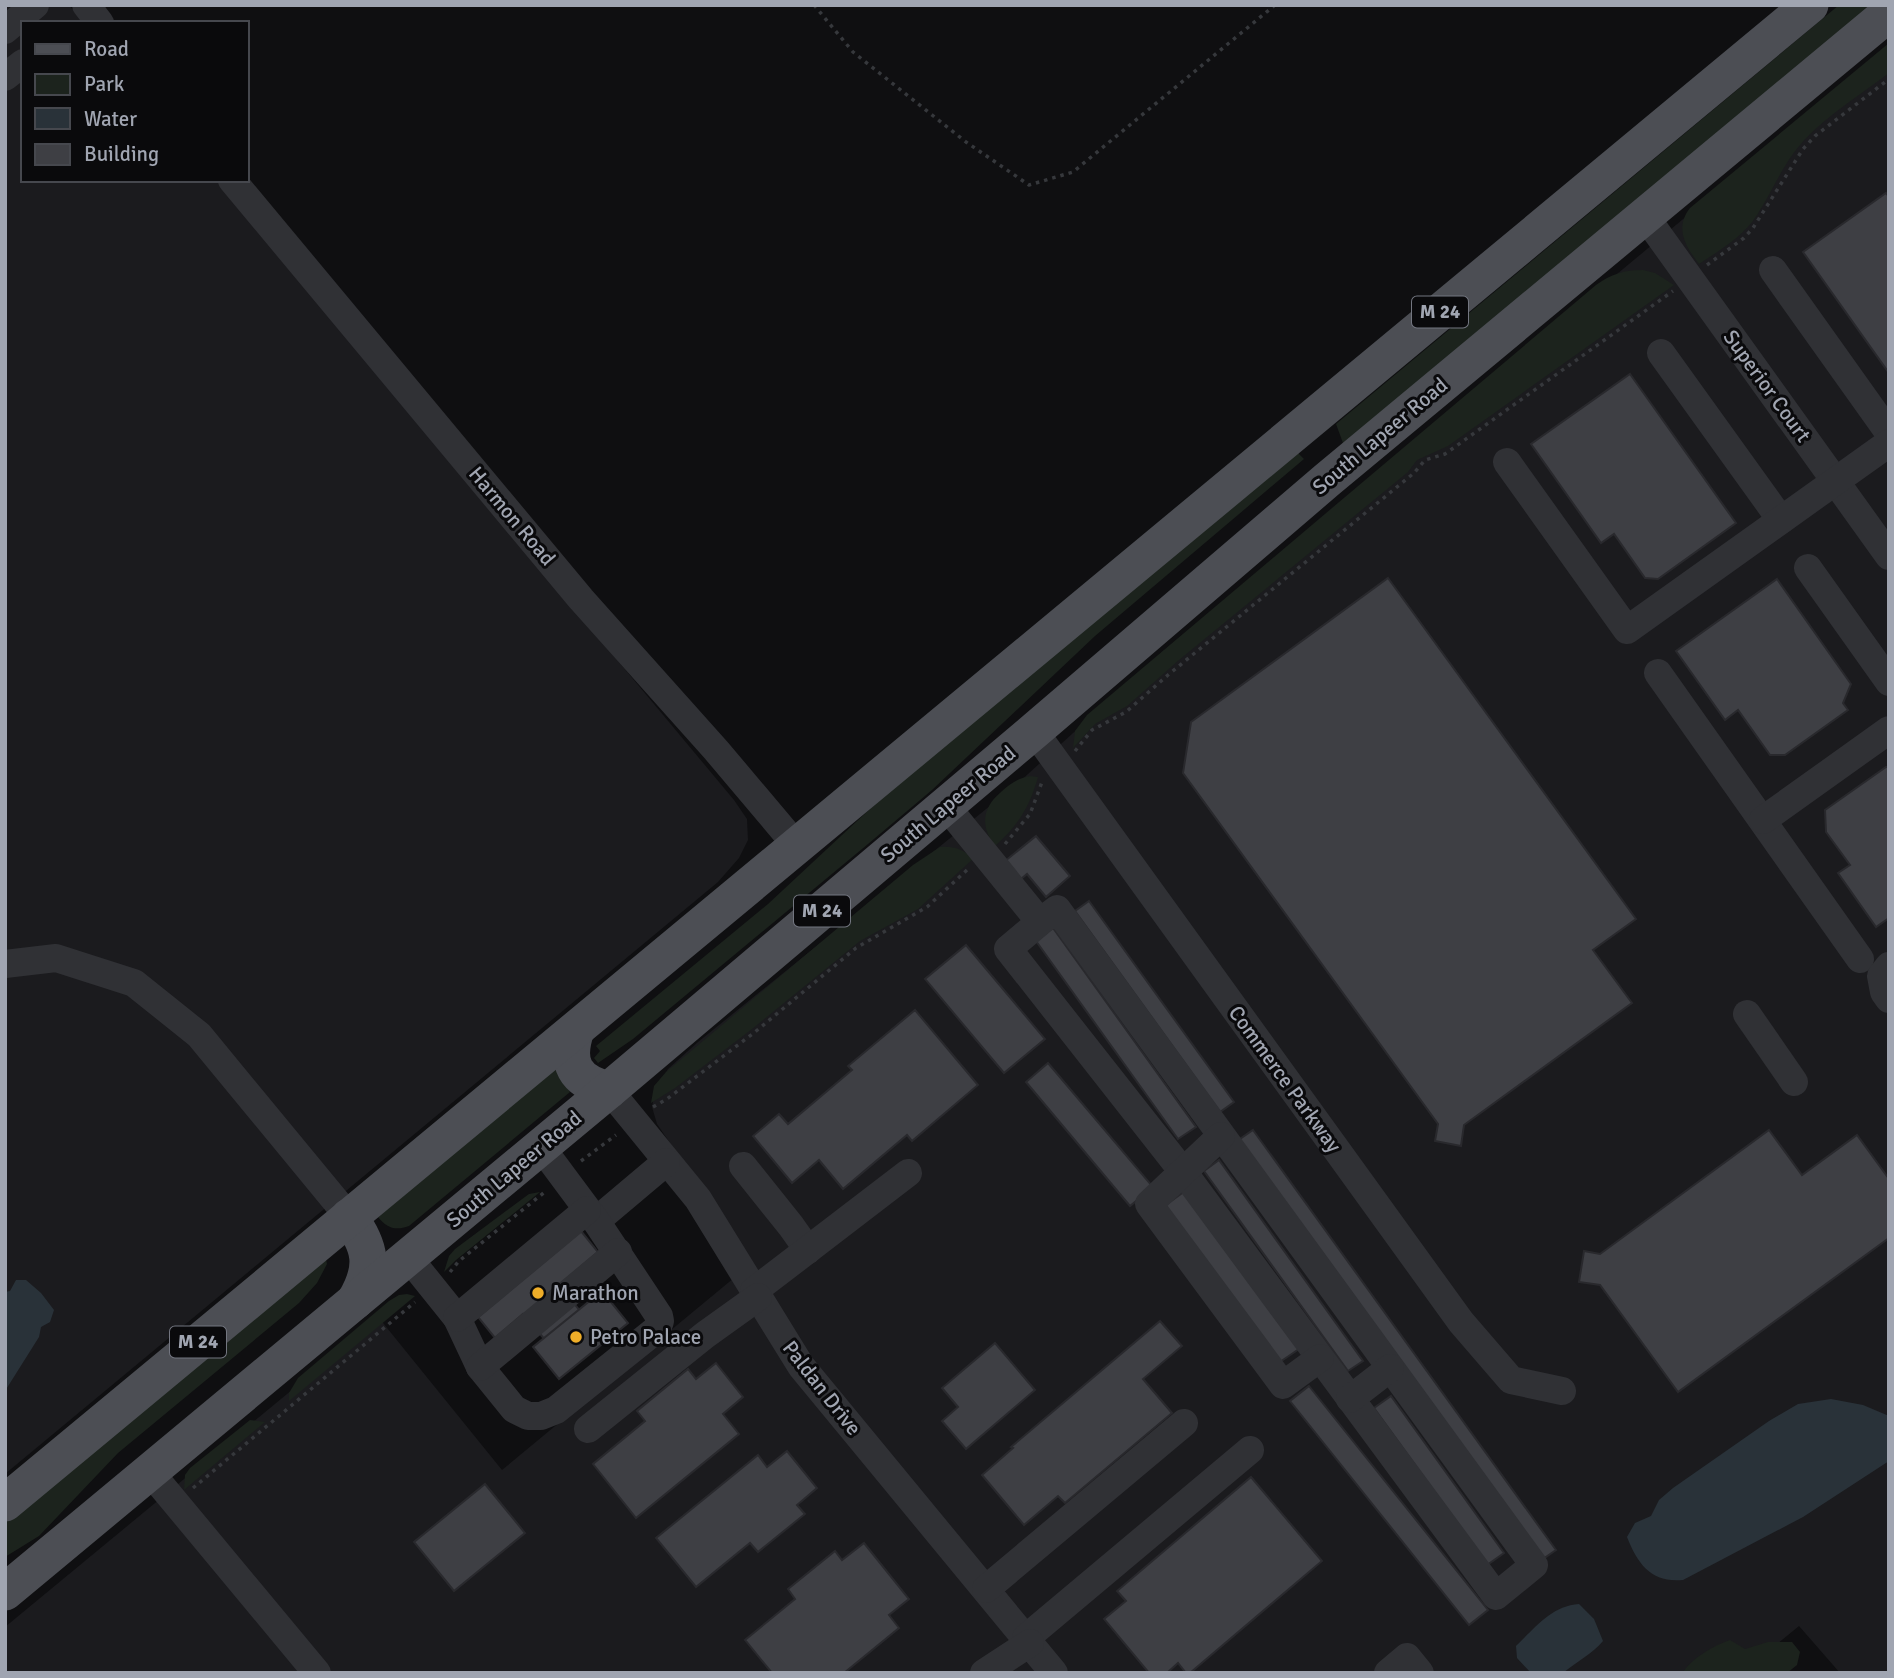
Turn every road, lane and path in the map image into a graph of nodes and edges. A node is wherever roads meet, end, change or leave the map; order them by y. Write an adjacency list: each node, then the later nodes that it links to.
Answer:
1 (35, 5): 6 (street)
2 (814, 5): 3 (path)
3 (1275, 5)
4 (1810, 5): 16 (main road, M 24)
5 (1889, 13): 11 (main road, South Lapeer Road / M 24)
6 (5, 30)
7 (21, 64): 8 (street)
8 (5, 76)
9 (1889, 79): 12 (path)
10 (234, 182): 33 (street, Harmon Road)
11 (1645, 216): 20 (main road, South Lapeer Road / M 24); 21 (street, Superior Court)
12 (1702, 269)
13 (1773, 270): 17 (street)
14 (1677, 289): 29 (path)
15 (1661, 353): 22 (street)
16 (1305, 424): 20 (main road); 33 (main road, M 24)
17 (1889, 433)
18 (1889, 443): 21 (street)
19 (1507, 462): 22 (street)
20 (1327, 480): 28 (main road, South Lapeer Road / M 24)
21 (1835, 481): 22 (street); 23 (street, Superior Court)
22 (1781, 520)
23 (1889, 556)
24 (1808, 568): 26 (street)
25 (1658, 673): 32 (street)
26 (1889, 682)
27 (1889, 730): 32 (street)
28 (1034, 731): 31 (main road, South Lapeer Road / M 24); 68 (street, Commerce Parkway)
29 (1074, 752)
30 (1043, 779): 34 (path)
31 (946, 806): 36 (street); 44 (main road, South Lapeer Road / M 24)
32 (1763, 820): 37 (street)
33 (797, 846): 42 (main road, M 24)
34 (1002, 846)
35 (970, 868): 45 (path)
36 (1040, 922): 47 (street); 53 (street)
37 (1860, 959)
38 (5, 964): 56 (street)
39 (1889, 966): 40 (street)
40 (1889, 999)
41 (1746, 1014): 43 (street)
42 (576, 1030): 44 (main road); 56 (main road, M 24)
43 (1794, 1082)
44 (609, 1090): 48 (main road, South Lapeer Road / M 24); 50 (street, Paldan Drive)
45 (651, 1108)
46 (615, 1136): 49 (path)
47 (1221, 1136): 53 (street); 67 (street)
48 (541, 1147): 55 (street); 59 (main road, South Lapeer Road / M 24)
49 (581, 1161)
50 (666, 1161): 55 (street); 61 (street, Paldan Drive)
51 (743, 1166): 57 (street)
52 (908, 1173): 57 (street)
53 (1184, 1173): 65 (street); 65 (street)
54 (546, 1191): 60 (path)
55 (592, 1215): 58 (street); 64 (street)
56 (349, 1217): 63 (main road); 75 (main road, M 24)
57 (807, 1250): 61 (street)
58 (618, 1252): 66 (street); 66 (street)
59 (408, 1257): 63 (main road, South Lapeer Road / M 24); 64 (street)
60 (445, 1276)
61 (756, 1294): 71 (street); 76 (street, Paldan Drive)
62 (419, 1297): 74 (path)
63 (355, 1301): 73 (main road, South Lapeer Road / M 24)
64 (457, 1318): 66 (street)
65 (1320, 1357): 69 (street)
66 (480, 1367)
67 (1390, 1368): 69 (street); 69 (street)
68 (1562, 1391)
69 (1350, 1399)
70 (1184, 1423): 76 (street)
71 (588, 1429)
72 (1250, 1450): 78 (street)
73 (150, 1472): 77 (main road, South Lapeer Road / M 24); 80 (street)
74 (186, 1493)
75 (5, 1503)
76 (986, 1589): 78 (street, Paldan Drive)
77 (5, 1592)
78 (1028, 1640): 79 (street); 81 (street, Paldan Drive)
79 (989, 1671)
80 (317, 1673)
81 (1054, 1673)
82 (1388, 1673): 83 (street)
83 (1420, 1673)

